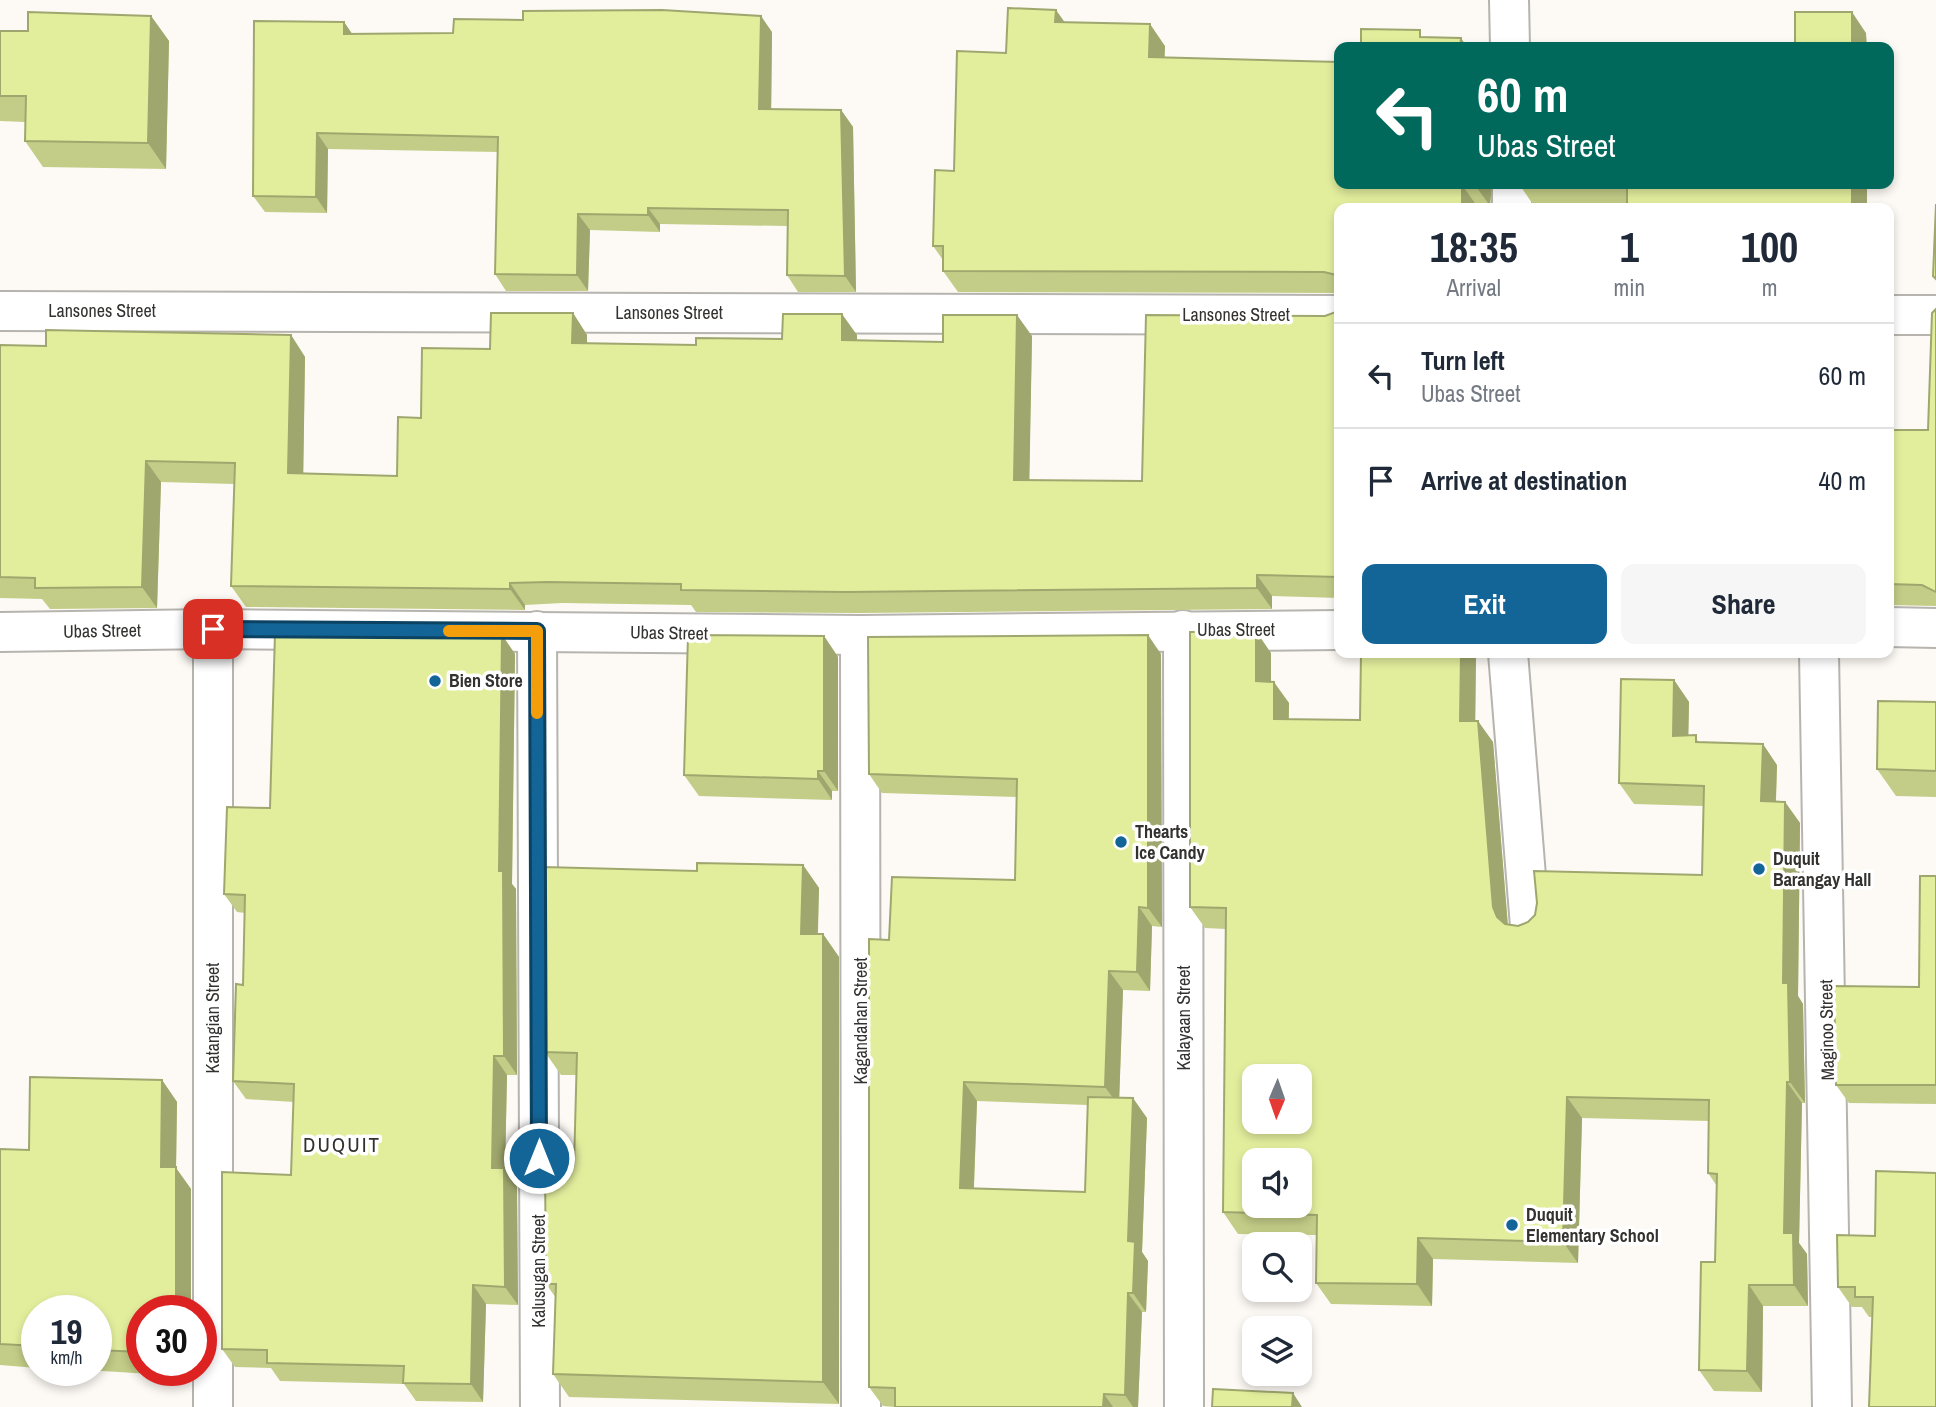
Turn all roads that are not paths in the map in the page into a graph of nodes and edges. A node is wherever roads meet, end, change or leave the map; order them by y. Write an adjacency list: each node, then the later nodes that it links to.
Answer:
1 (1509, 0): 2 (street)
2 (1510, 42)
3 (0, 311): 4 (street, Lansones Street)
4 (1334, 315)
5 (1894, 315): 6 (street)
6 (1936, 315)
7 (1894, 627): 8 (street)
8 (1936, 628)
9 (213, 629): 12 (street, Ubas Street); 13 (street, Ubas Street); 18 (street, Katangian Street)
10 (1183, 630): 11 (street, Ubas Street); 14 (street, Ubas Street); 21 (street, Kalayaan Street)
11 (1334, 630)
12 (537, 631): 14 (street, Ubas Street); 19 (street, Kalusugan Street)
13 (0, 632)
14 (860, 635): 20 (street, Kagandahan Street)
15 (1508, 658): 17 (street)
16 (1819, 658): 22 (street, Maginoo Street)
17 (1530, 926)
18 (213, 1407)
19 (540, 1407)
20 (861, 1407)
21 (1184, 1407)
22 (1832, 1407)

